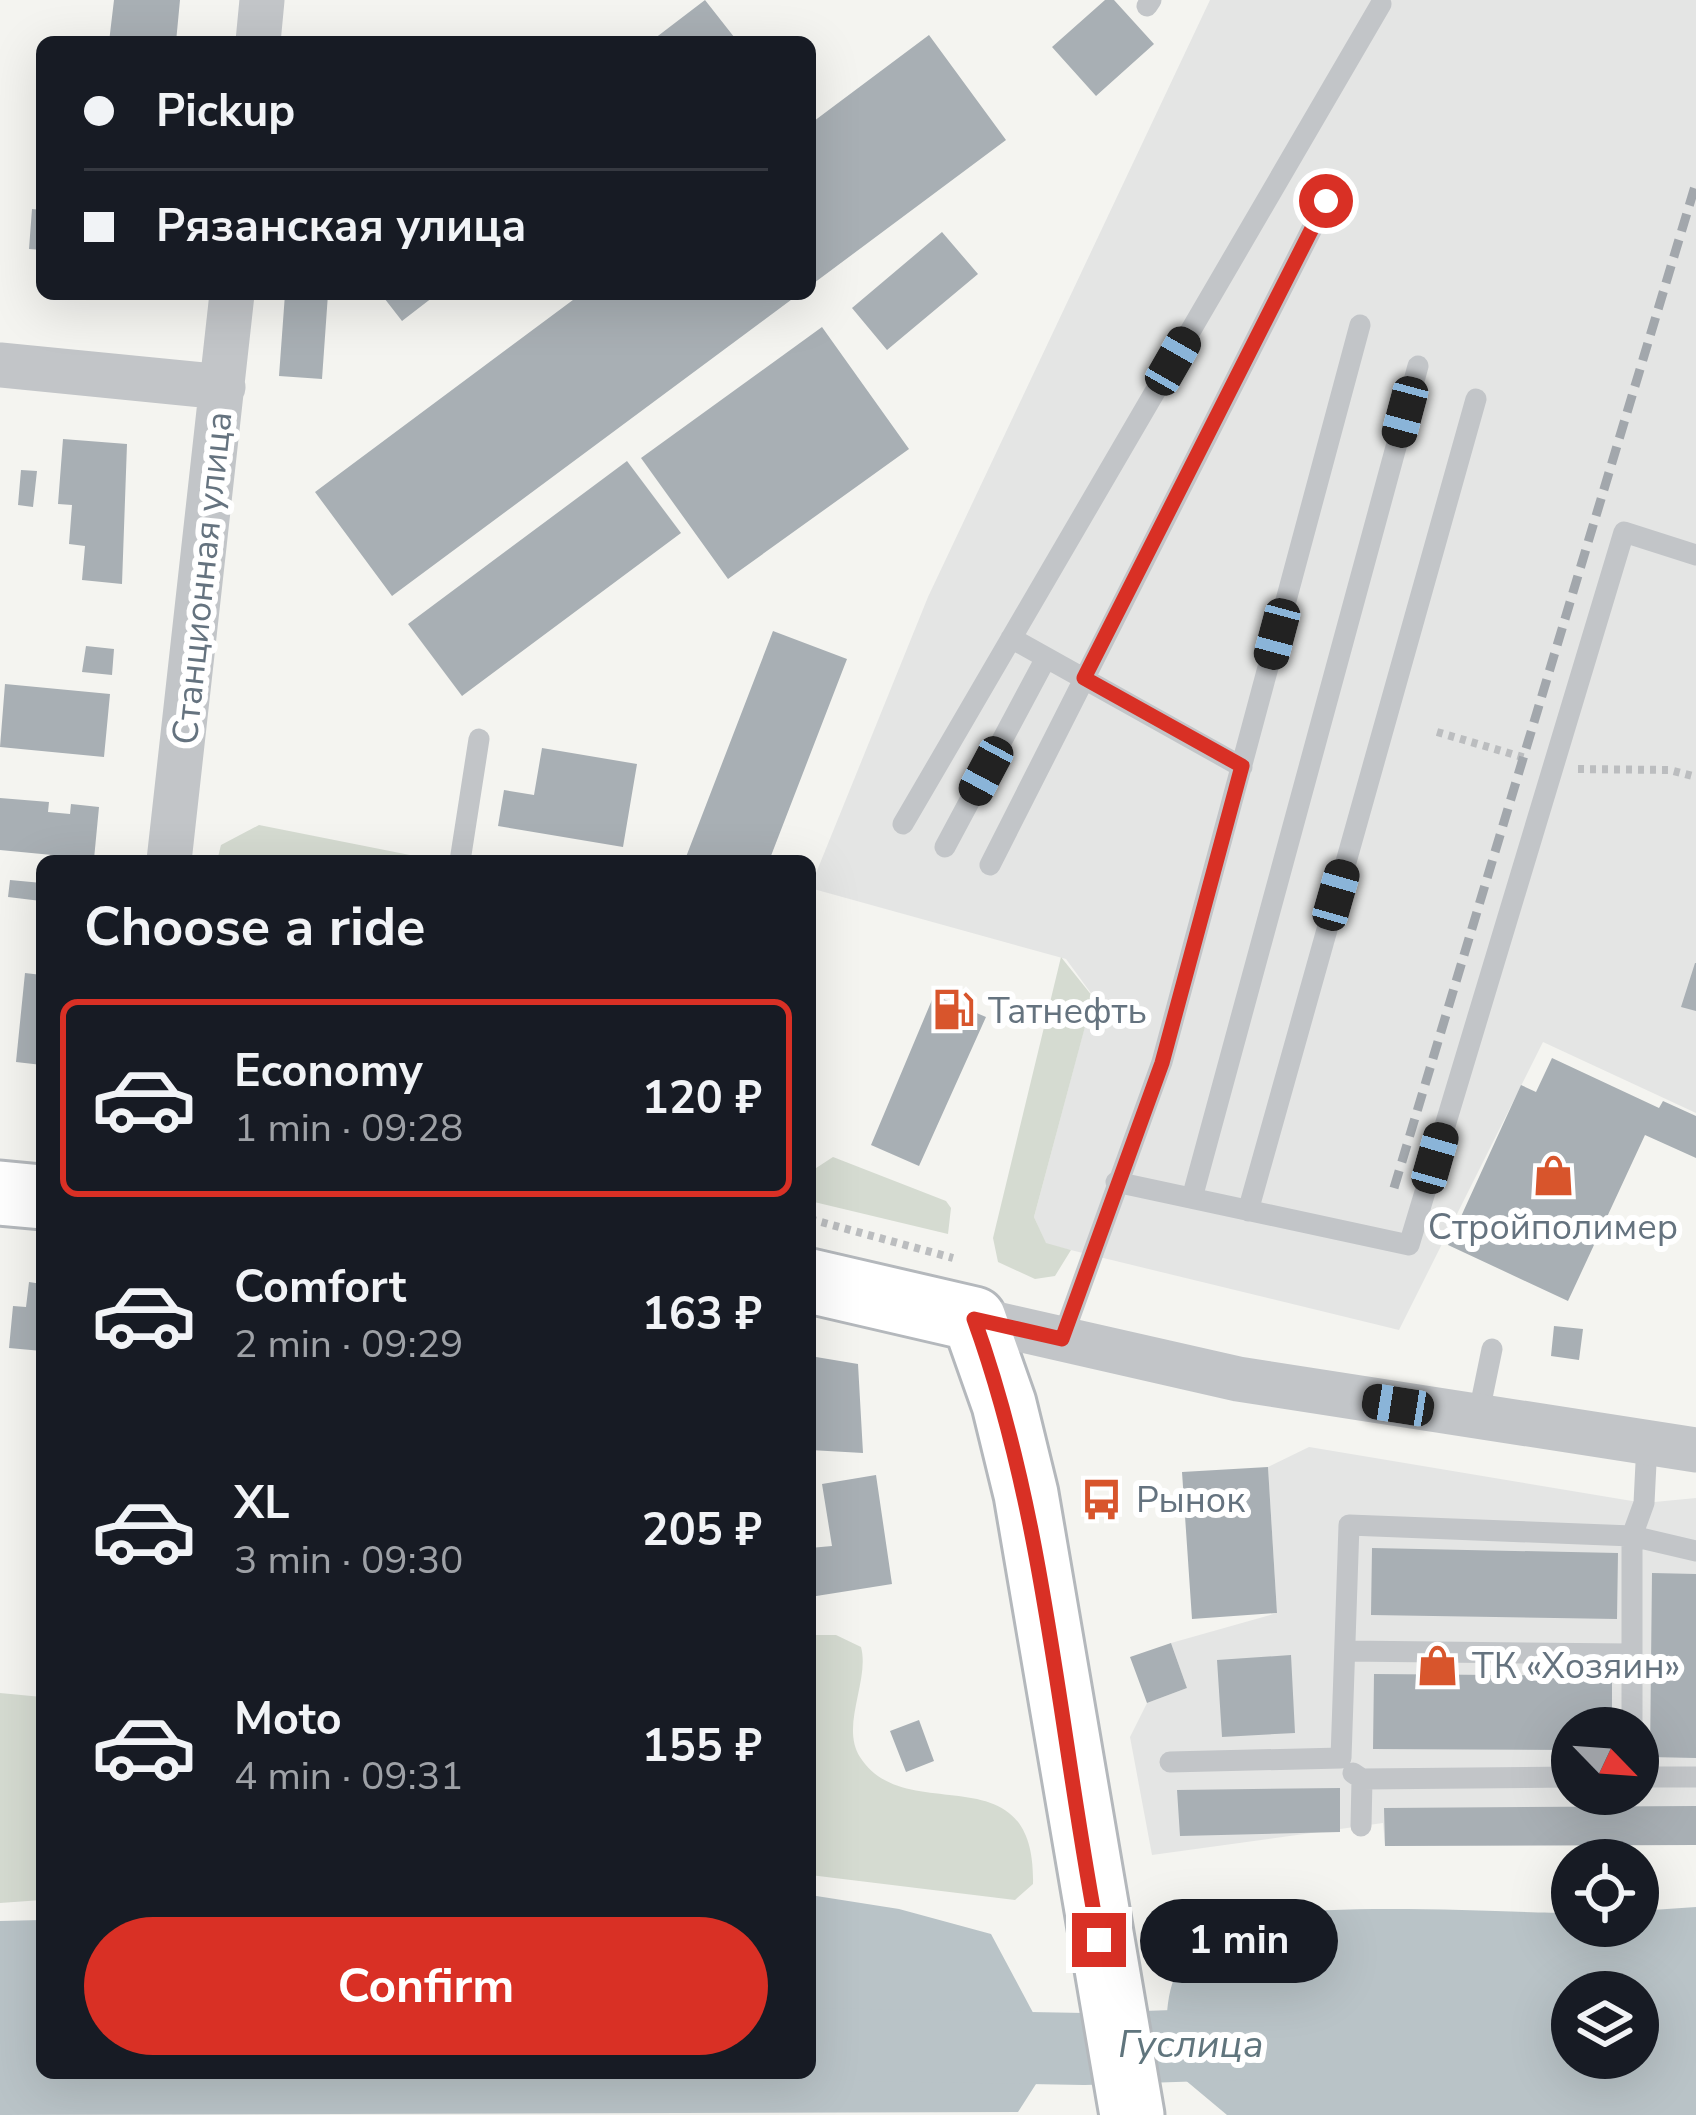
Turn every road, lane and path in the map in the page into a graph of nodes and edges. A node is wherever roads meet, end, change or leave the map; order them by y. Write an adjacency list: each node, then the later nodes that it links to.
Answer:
1 (262, 0): 3 (street)
2 (1381, 4): 12 (lane)
3 (259, 36)
4 (1326, 201): 14 (lane)
5 (231, 300): 9 (street, Станционная улица)
6 (1360, 325): 16 (lane)
7 (0, 365): 9 (street)
8 (1418, 366): 25 (lane)
9 (223, 387): 19 (street, Станционная улица)
10 (1476, 399): 26 (lane)
11 (1696, 555): 26 (lane)
12 (1010, 638): 13 (lane); 17 (lane)
13 (1046, 658): 14 (lane); 18 (lane)
14 (1084, 678): 16 (lane); 21 (lane)
15 (479, 739): 20 (lane)
16 (1242, 766): 22 (lane)
17 (903, 824)
18 (945, 847)
19 (170, 855)
20 (461, 855)
21 (990, 865)
22 (1116, 1181): 25 (lane); 30 (lane)
23 (0, 1193): 24 (main road)
24 (36, 1196)
25 (1192, 1198): 26 (lane)
26 (1248, 1211)
27 (816, 1222): 29 (path)
28 (816, 1281): 29 (main road)
29 (972, 1291): 30 (street); 47 (main road)
30 (1062, 1339): 32 (street)
31 (1492, 1348): 32 (lane)
32 (1478, 1418): 33 (street)
33 (1647, 1443): 34 (street); 35 (lane)
34 (1696, 1450)
35 (1632, 1536): 36 (lane); 37 (lane); 38 (lane)
36 (1696, 1551)
37 (1347, 1652): 38 (lane); 40 (lane)
38 (1630, 1654): 39 (lane)
39 (1631, 1707)
40 (1341, 1758): 41 (lane); 45 (lane)
41 (1170, 1762)
42 (1551, 1777): 45 (lane)
43 (1659, 1777): 44 (lane)
44 (1696, 1777)
45 (1362, 1779): 46 (lane)
46 (1361, 1826)
47 (1132, 2115)

